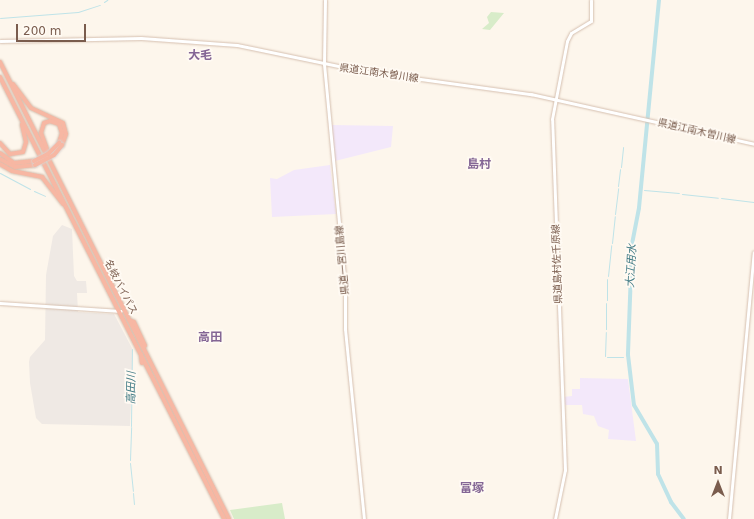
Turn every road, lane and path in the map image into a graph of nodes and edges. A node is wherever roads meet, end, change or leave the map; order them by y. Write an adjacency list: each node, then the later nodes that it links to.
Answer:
1 (325, 0): 5 (main road, 県道一宮川島線)
2 (591, 0): 8 (main road, 県道島村佐千原線)
3 (0, 42): 5 (main road, 県道江南木曽川線)
4 (0, 63): 10 (highway); 16 (highway)
5 (324, 64): 8 (main road, 県道江南木曽川線); 27 (main road, 県道一宮川島線)
6 (0, 77): 7 (highway)
7 (3, 83): 9 (highway); 16 (highway)
8 (555, 99): 11 (main road, 県道江南木曽川線); 28 (main road, 県道島村佐千原線)
9 (0, 143)
10 (61, 144): 14 (highway, bridge); 16 (highway)
11 (754, 144)
12 (0, 153): 14 (highway)
13 (0, 159): 14 (highway)
14 (35, 163)
15 (0, 164): 17 (highway)
16 (55, 175): 17 (highway); 17 (highway)
17 (58, 187): 20 (highway, 名岐バイパス); 21 (highway, 名岐バイパス)
18 (754, 252): 29 (main road)
19 (0, 303): 20 (main road)
20 (120, 311): 23 (highway, 名岐バイパス)
21 (129, 320): 22 (highway); 26 (highway, 名岐バイパス)
22 (146, 348)
23 (141, 354): 24 (highway); 25 (highway, 名岐バイパス)
24 (142, 363)
25 (224, 519)
26 (229, 519)
27 (364, 519)
28 (555, 519)
29 (729, 519)

